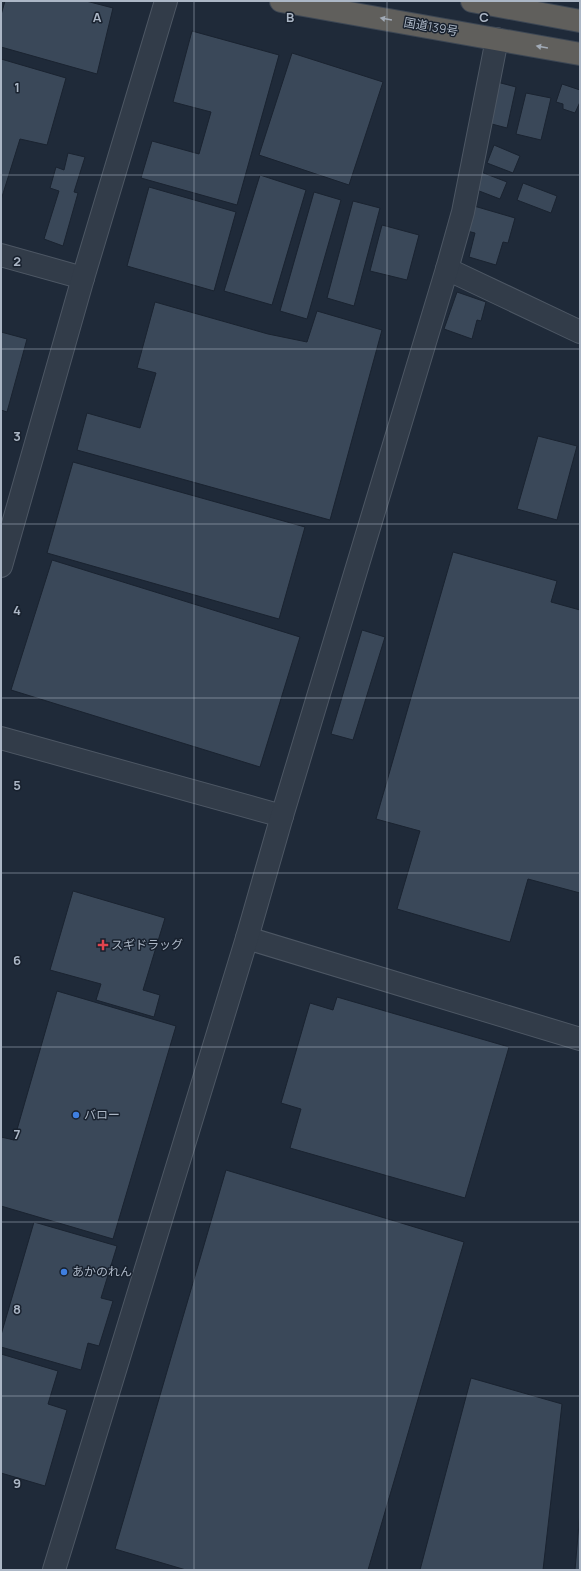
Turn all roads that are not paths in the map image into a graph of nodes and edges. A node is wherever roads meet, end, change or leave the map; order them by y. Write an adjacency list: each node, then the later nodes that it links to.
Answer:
1 (166, 1): 9 (street)
2 (281, 1): 5 (highway, 国道139号, one-way to 2)
3 (472, 1): 4 (highway)
4 (580, 21)
5 (497, 39): 6 (highway, 国道139号, one-way to 5); 8 (street)
6 (580, 54)
7 (1, 255): 9 (street)
8 (447, 269): 10 (street); 13 (street)
9 (83, 278): 11 (street)
10 (580, 332)
11 (1, 566)
12 (1, 738): 13 (street)
13 (282, 816): 14 (street)
14 (247, 938): 15 (street); 16 (street)
15 (580, 1039)
16 (54, 1570)

